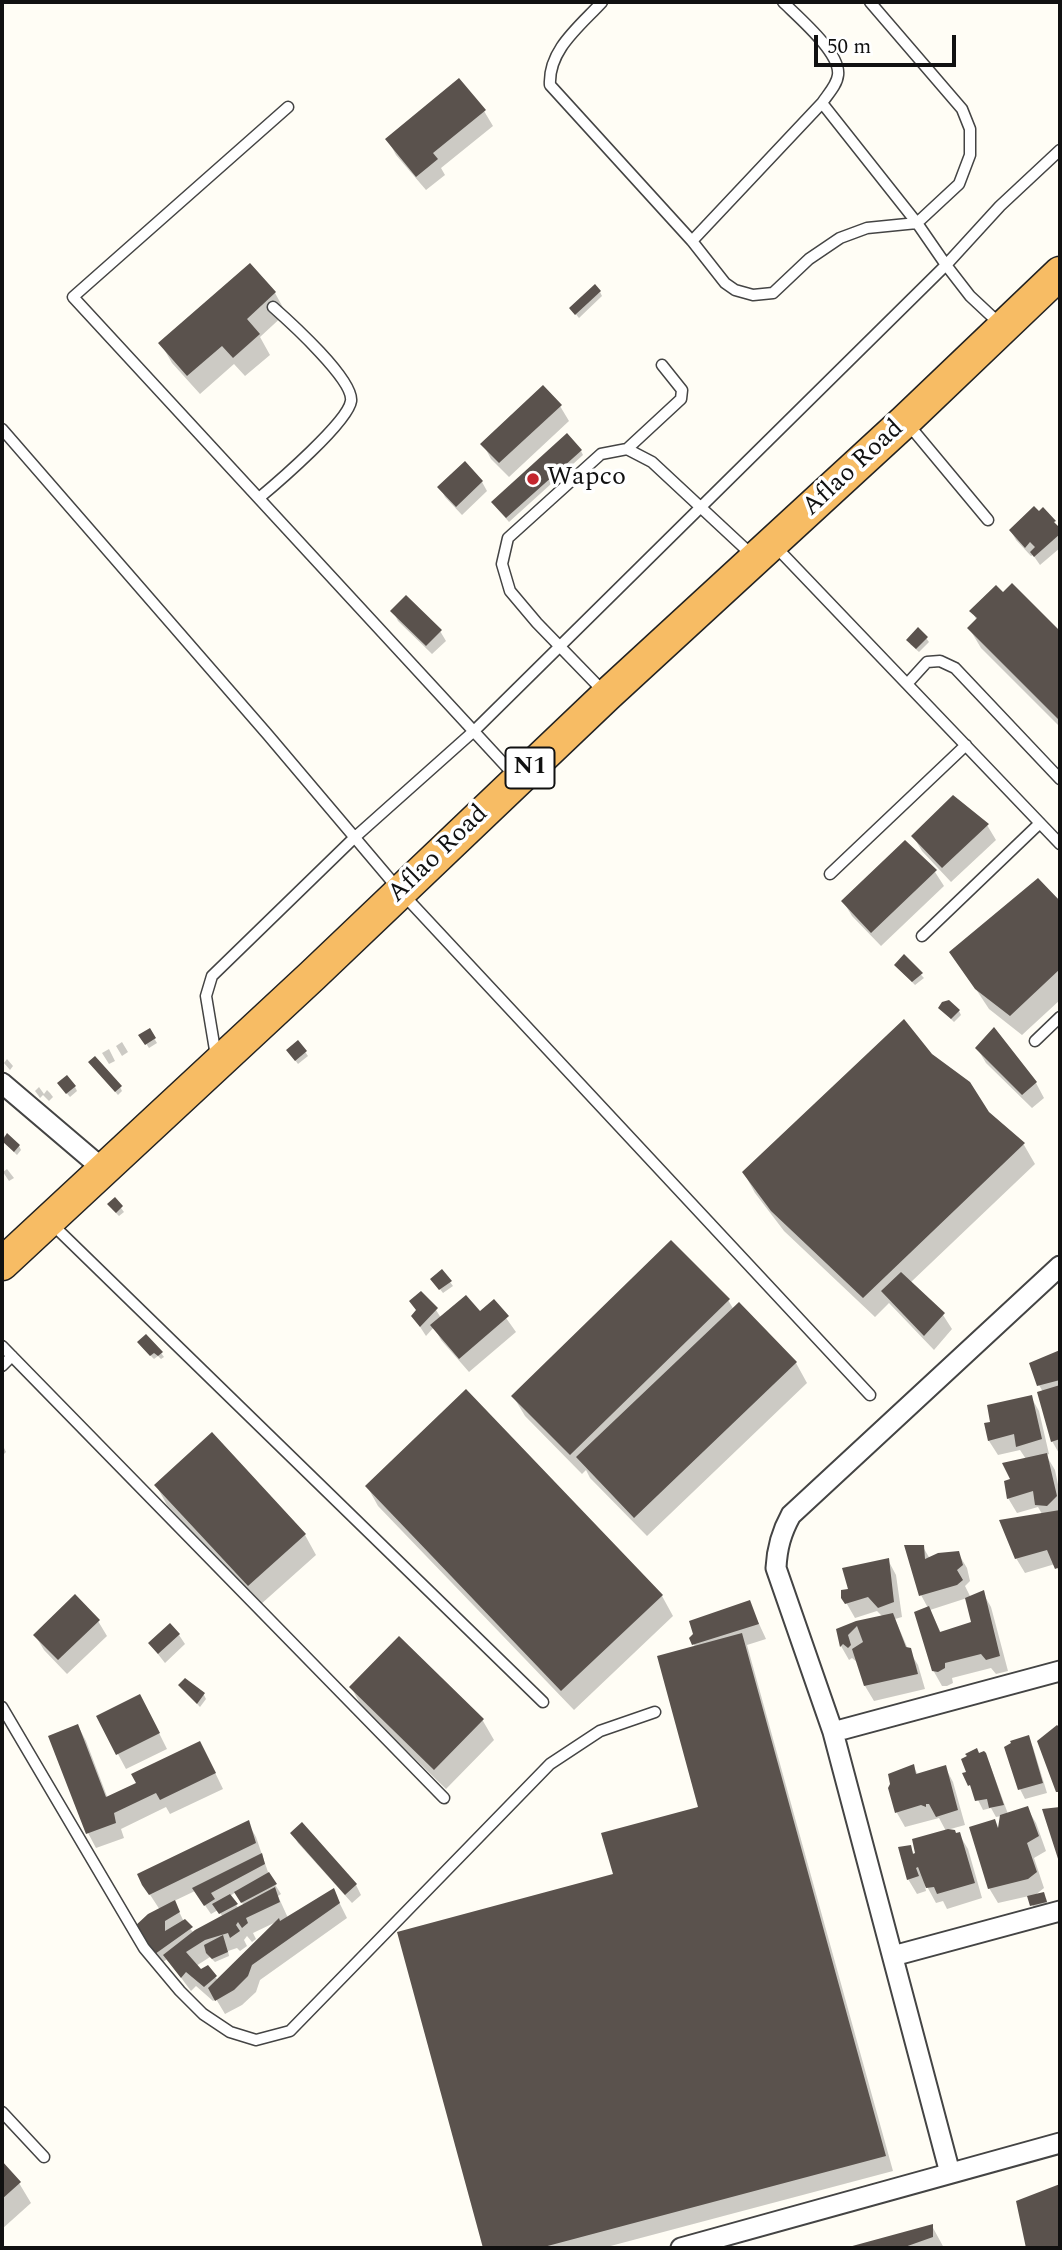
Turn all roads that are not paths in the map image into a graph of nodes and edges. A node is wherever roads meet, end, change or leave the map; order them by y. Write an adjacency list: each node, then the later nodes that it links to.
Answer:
1 (601, 2): 8 (lane)
2 (783, 2): 4 (lane)
3 (870, 2): 7 (lane)
4 (822, 103): 7 (lane); 8 (lane)
5 (288, 107): 17 (lane)
6 (1060, 150): 9 (lane)
7 (917, 223): 8 (lane); 9 (lane)
8 (692, 241)
9 (946, 265): 12 (lane); 18 (lane)
10 (1060, 273): 12 (highway, Aflao Road / N1)
11 (273, 307): 17 (lane)
12 (1003, 327): 14 (highway, Aflao Road / N1)
13 (662, 365): 16 (lane)
14 (905, 421): 19 (lane); 20 (highway, Aflao Road / N1)
15 (2, 429): 29 (lane)
16 (627, 449): 18 (lane); 21 (lane)
17 (258, 498): 24 (lane)
18 (701, 507): 20 (lane); 21 (lane)
19 (988, 520)
20 (764, 551): 22 (lane); 23 (highway, Aflao Road / N1)
21 (560, 645): 23 (lane); 24 (lane)
22 (907, 684): 25 (lane); 27 (lane)
23 (607, 695): 26 (highway, Aflao Road / N1)
24 (474, 731): 26 (lane); 29 (lane)
25 (966, 745): 28 (lane); 31 (lane)
26 (518, 779): 32 (highway, Aflao Road / N1)
27 (1060, 779)
28 (1040, 823): 30 (lane); 33 (lane)
29 (354, 838): 32 (lane); 36 (lane)
30 (1060, 844)
31 (830, 874)
32 (400, 891): 36 (highway, Aflao Road / N1); 45 (lane)
33 (922, 936)
34 (1060, 1017): 35 (lane)
35 (1035, 1041)
36 (218, 1063): 38 (highway, Aflao Road / N1)
37 (2, 1083): 38 (street)
38 (103, 1169): 39 (highway, Aflao Road / N1)
39 (48, 1220): 40 (highway, Aflao Road / N1); 47 (lane)
40 (2, 1264)
41 (1060, 1266): 50 (street)
42 (2, 1346): 43 (lane)
43 (12, 1356): 44 (lane); 51 (lane)
44 (2, 1366)
45 (870, 1395)
46 (1060, 1671): 50 (street)
47 (543, 1702)
48 (2, 1707): 49 (lane)
49 (655, 1712)
50 (833, 1732): 53 (street)
51 (444, 1798)
52 (1060, 1912): 53 (street)
53 (892, 1956): 57 (street)
54 (2, 2112): 56 (lane)
55 (1060, 2143): 57 (street)
56 (44, 2157)
57 (950, 2173): 58 (street)
58 (681, 2248)

